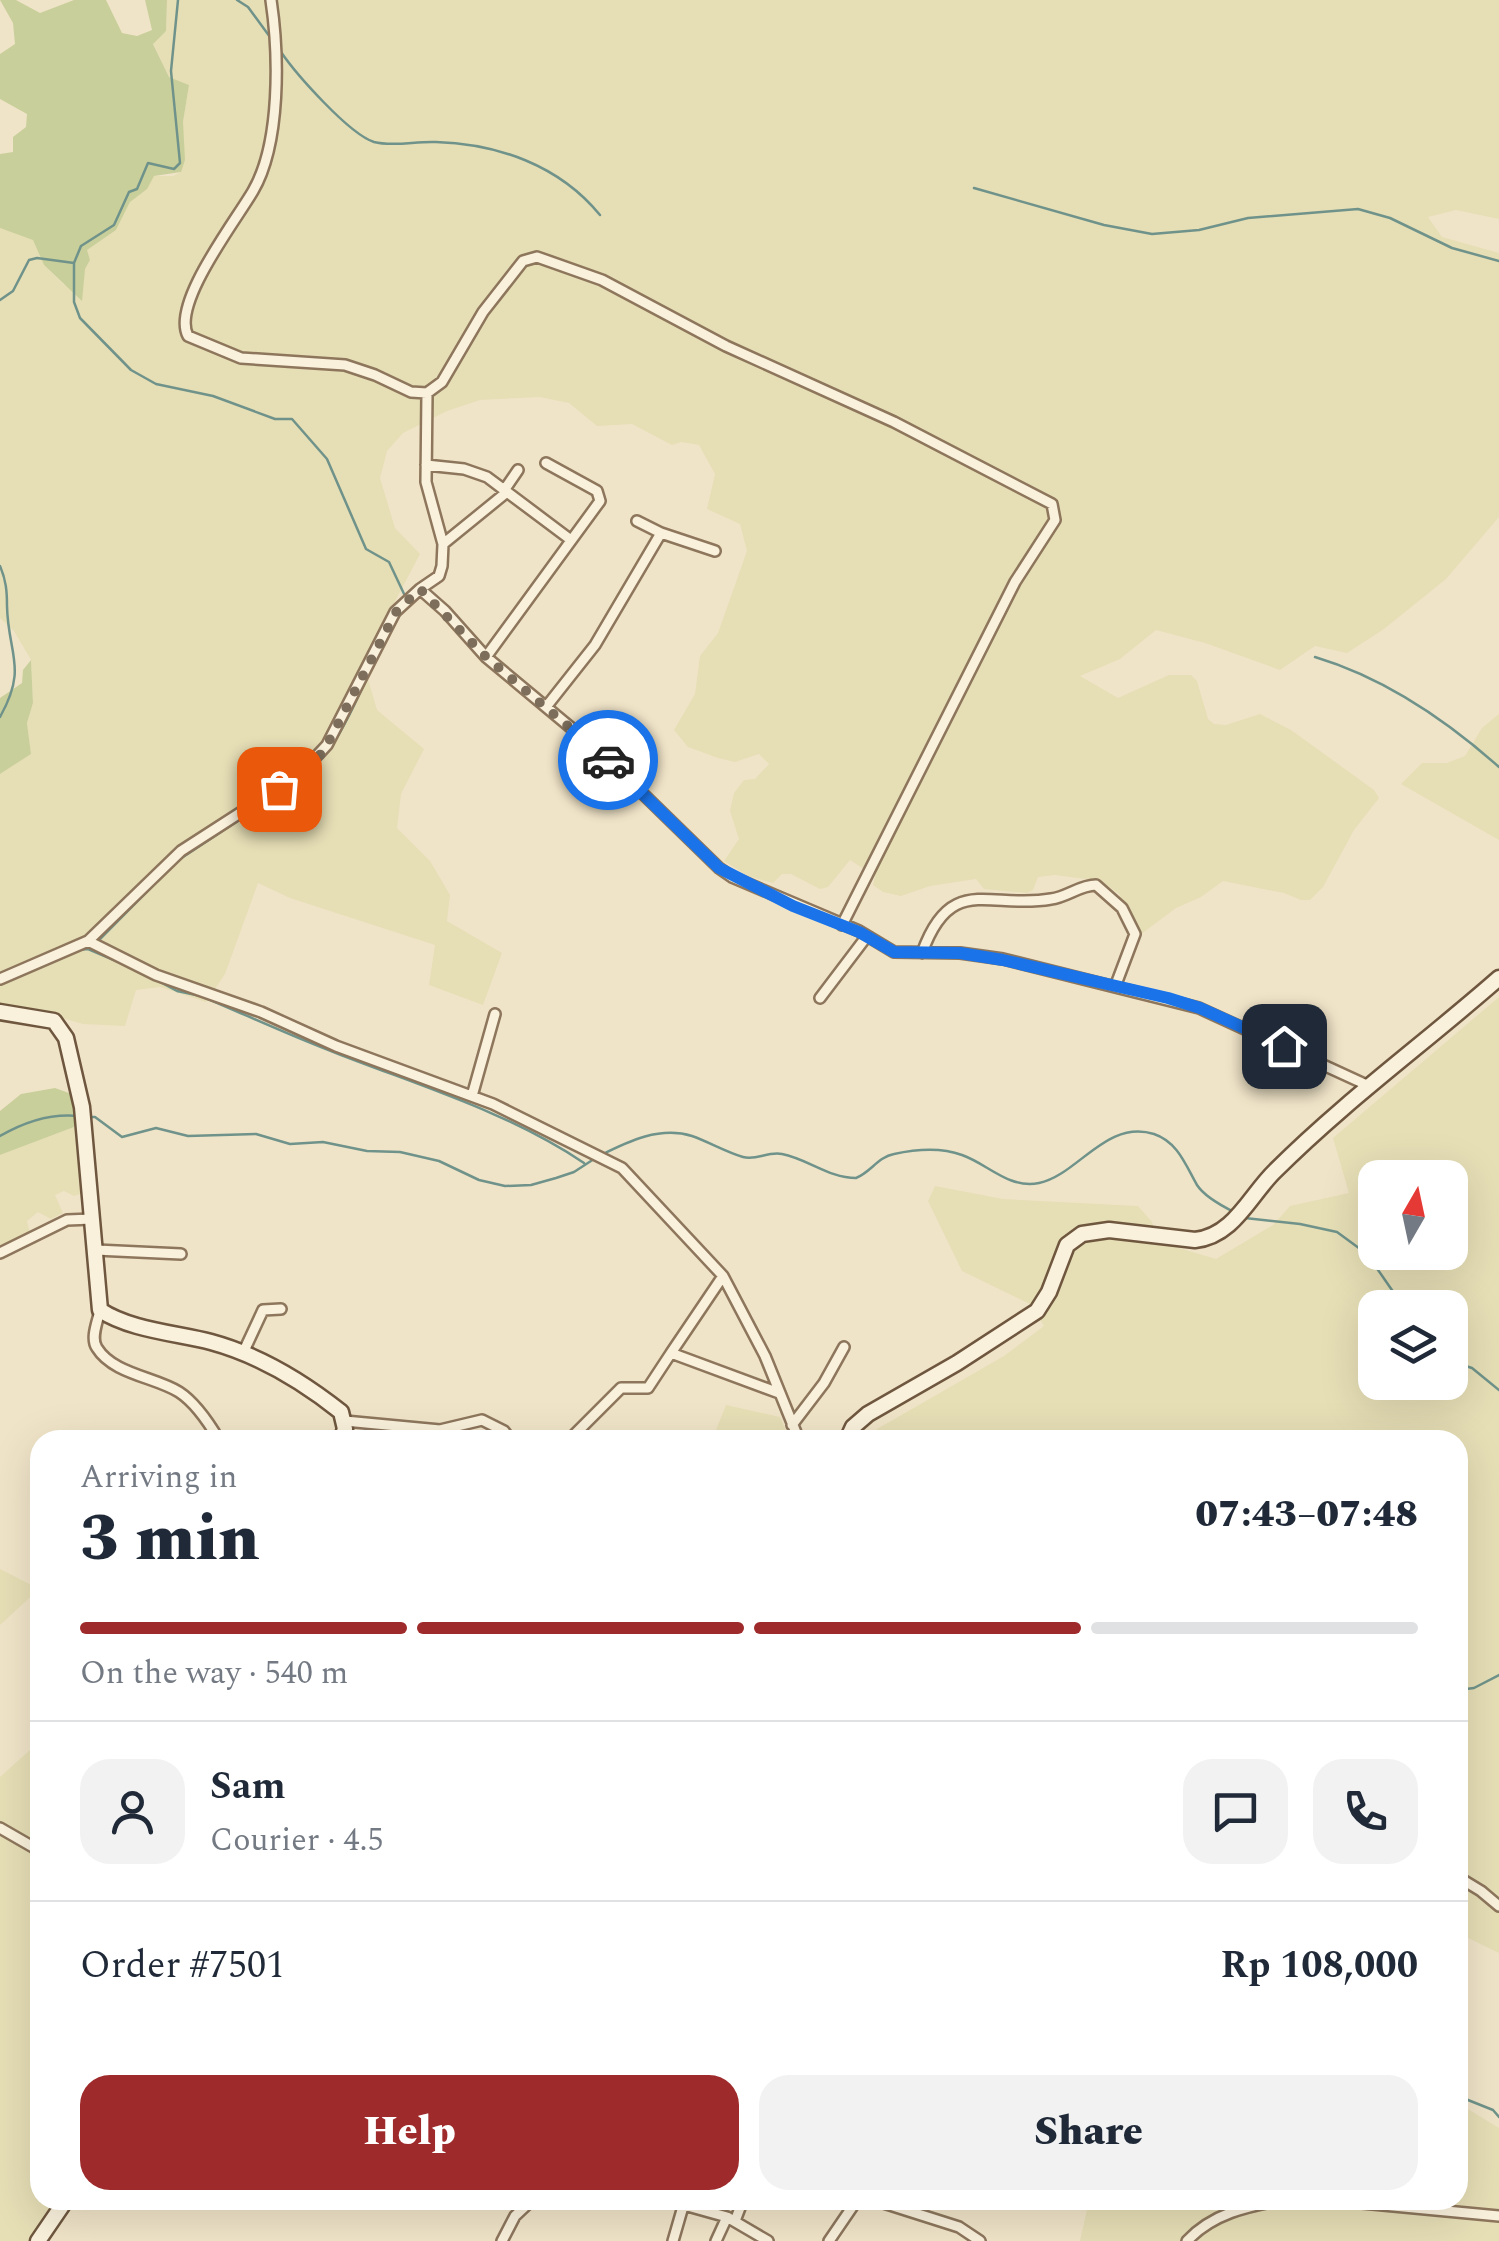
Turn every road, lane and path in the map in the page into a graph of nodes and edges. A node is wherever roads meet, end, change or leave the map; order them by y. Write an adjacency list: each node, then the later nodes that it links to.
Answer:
1 (271, 0): 2 (street)
2 (427, 393): 4 (street); 15 (street)
3 (546, 462): 9 (street)
4 (426, 465): 6 (street); 10 (street)
5 (518, 470): 6 (street)
6 (506, 490): 9 (street); 10 (street)
7 (638, 522): 8 (street)
8 (661, 533): 11 (street); 14 (street)
9 (571, 540): 13 (street)
10 (443, 544): 12 (street)
11 (715, 551)
12 (420, 589): 13 (street); 17 (street)
13 (486, 657): 14 (street)
14 (546, 706): 15 (street)
15 (842, 925): 16 (street)
16 (867, 936): 18 (street); 22 (street)
17 (88, 941): 20 (street); 26 (street)
18 (922, 953): 21 (street); 21 (street)
19 (1499, 978): 25 (main road)
20 (0, 979)
21 (1114, 987): 25 (street)
22 (820, 998)
23 (0, 1012): 27 (main road)
24 (494, 1014): 26 (street)
25 (1369, 1086): 47 (main road)
26 (472, 1096): 31 (street)
27 (92, 1219): 28 (main road); 29 (street)
28 (96, 1250): 30 (street); 33 (main road)
29 (0, 1253)
30 (180, 1254)
31 (723, 1276): 36 (street); 37 (street)
32 (281, 1309): 35 (street)
33 (100, 1310): 35 (main road); 40 (street)
34 (844, 1347): 39 (street)
35 (244, 1352): 38 (main road)
36 (671, 1352): 37 (street); 45 (street)
37 (779, 1393): 39 (street)
38 (346, 1421): 41 (main road); 42 (street)
39 (792, 1424): 46 (street)
40 (212, 1430)
41 (344, 1430)
42 (440, 1430)
43 (440, 1430): 44 (street)
44 (504, 1430)
45 (579, 1430)
46 (794, 1430)
47 (851, 1430)
48 (0, 1828): 49 (street)
49 (30, 1845)
50 (1468, 1883): 51 (street)
51 (1499, 1906)
52 (59, 2210): 63 (main road)
53 (521, 2210): 64 (street)
54 (682, 2210): 65 (street)
55 (705, 2210): 62 (street)
56 (737, 2210): 62 (street)
57 (851, 2210): 68 (street)
58 (905, 2210): 69 (street)
59 (1236, 2210): 70 (street)
60 (1436, 2210): 61 (street)
61 (1499, 2216)
62 (731, 2219): 66 (street); 67 (street)
63 (38, 2241)
64 (502, 2241)
65 (674, 2241)
66 (716, 2241)
67 (768, 2241)
68 (829, 2241)
69 (980, 2241)
70 (1187, 2241)

